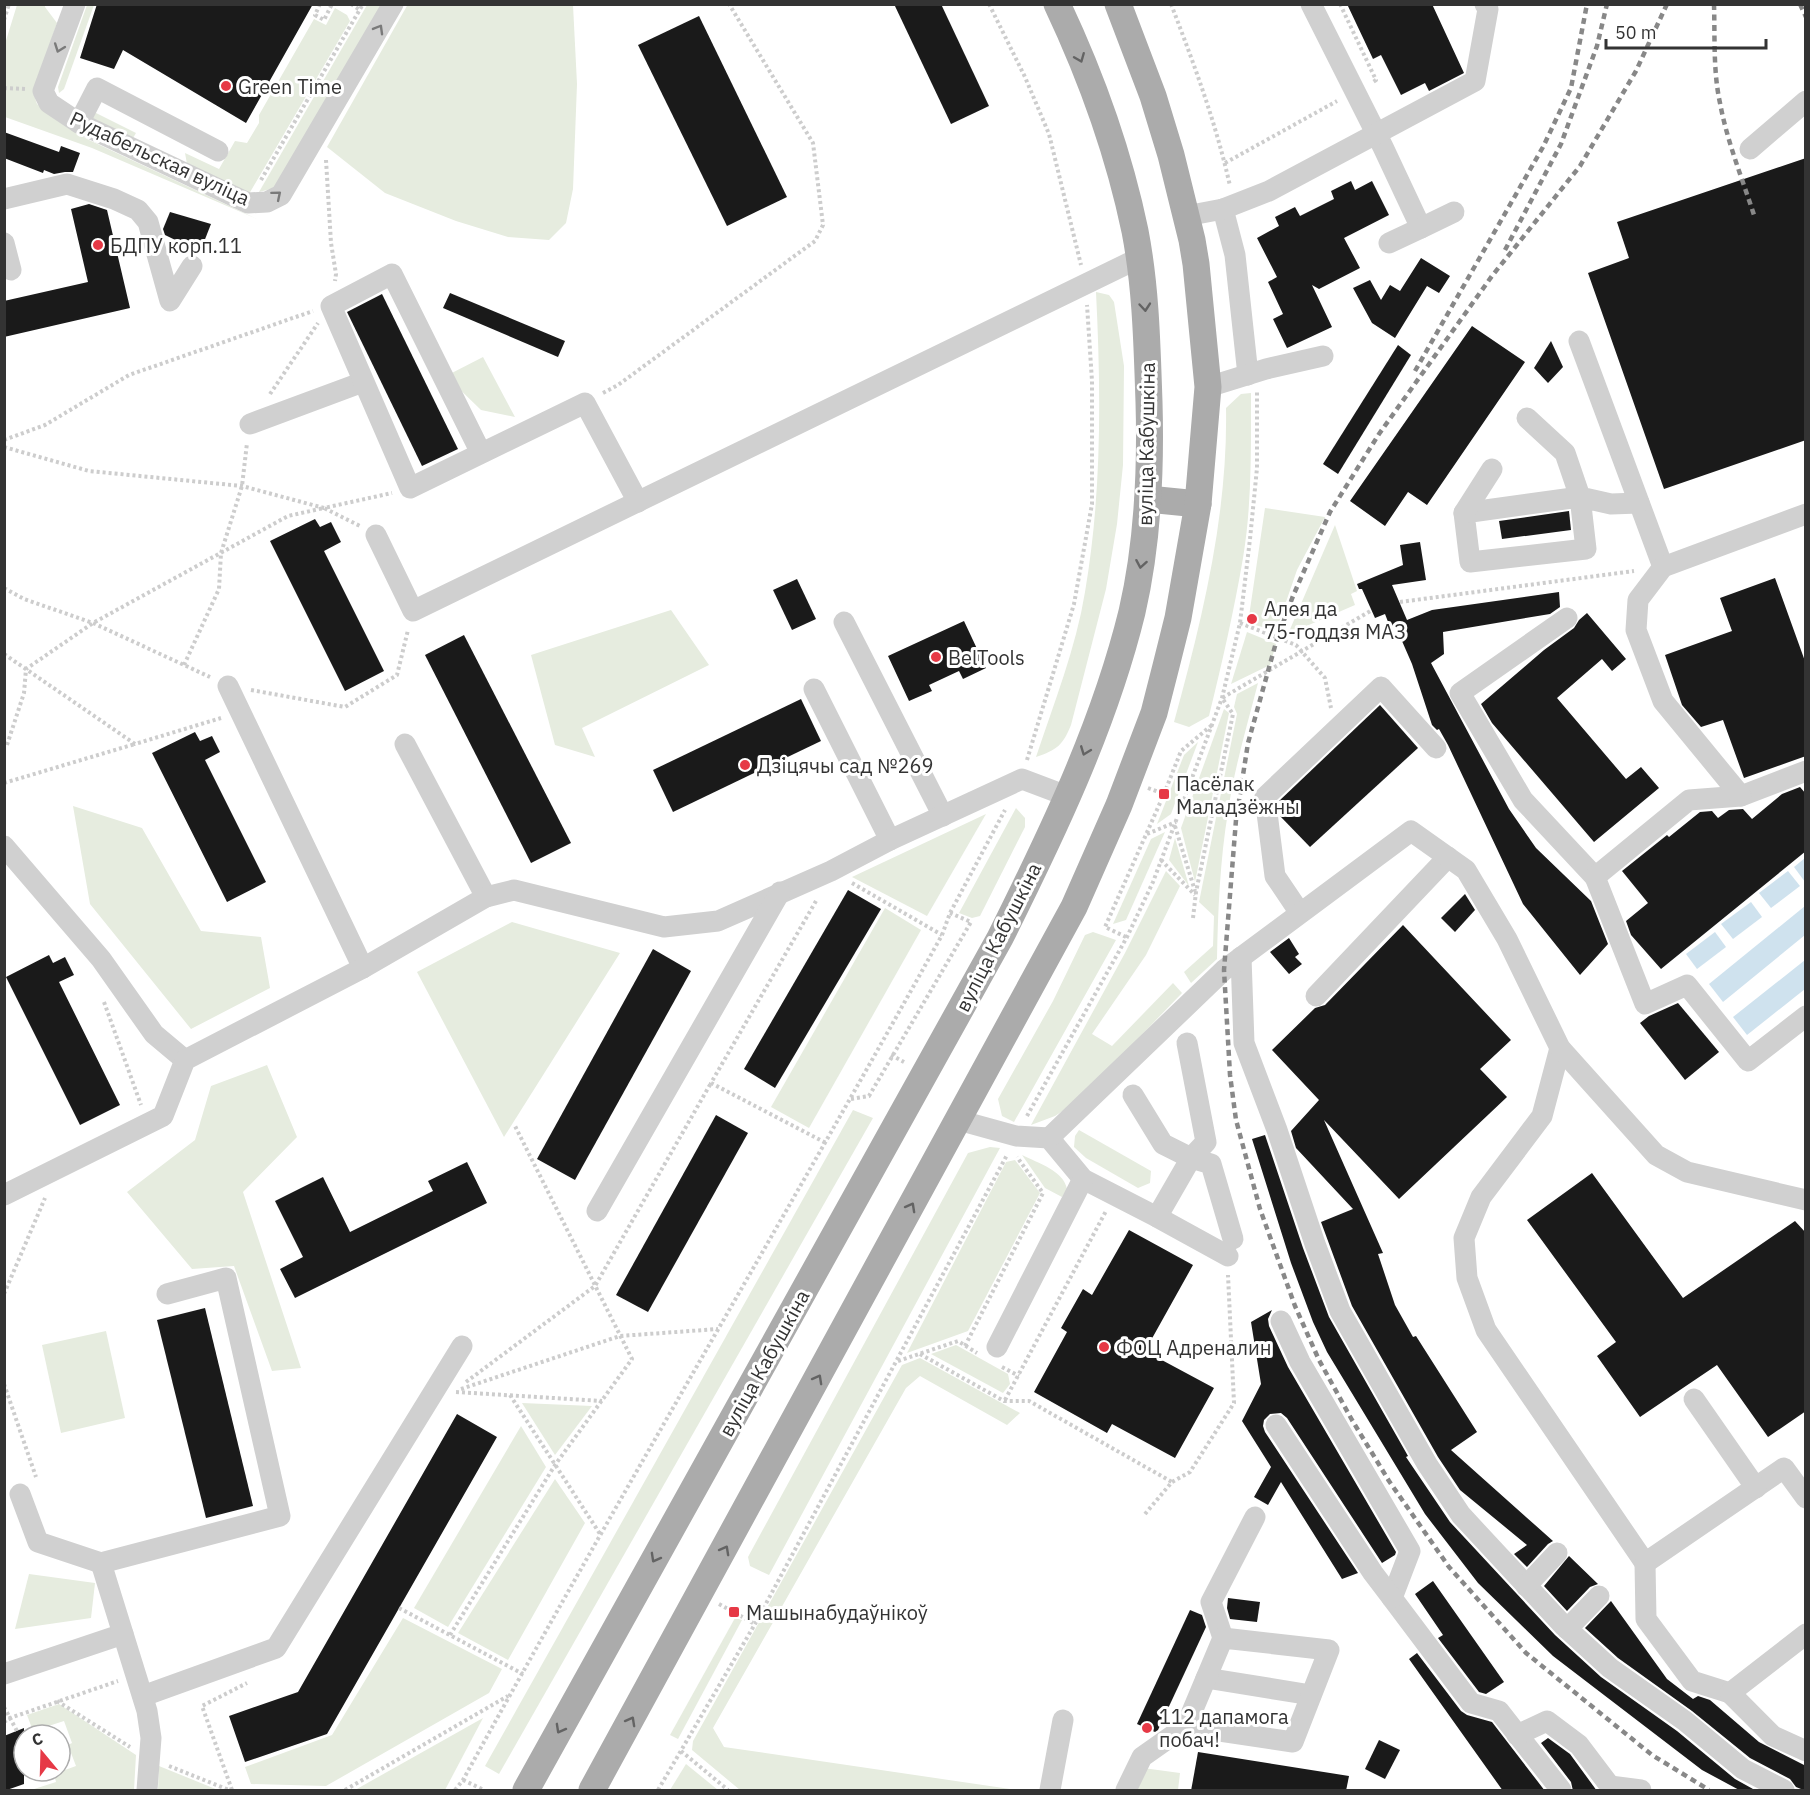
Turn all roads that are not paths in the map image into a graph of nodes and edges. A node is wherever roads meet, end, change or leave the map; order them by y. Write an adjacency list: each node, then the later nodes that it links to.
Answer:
1 (75, 4): 8 (lane, Рудабельская вуліца, one-way to 8)
2 (393, 4): 8 (lane, Рудабельская вуліца, one-way to 2)
3 (1057, 4): 19 (main road, вуліца Кабушкіна, one-way to 19)
4 (1118, 4): 15 (main road)
5 (1311, 4): 9 (lane)
6 (1485, 4): 9 (lane)
7 (1806, 101): 10 (lane)
8 (79, 123): 11 (lane)
9 (1376, 133): 13 (lane); 16 (lane)
10 (1750, 149)
11 (218, 151)
12 (4, 199): 20 (lane)
13 (1223, 209): 15 (lane); 24 (lane)
14 (1454, 212): 16 (lane)
15 (1186, 216): 26 (main road)
16 (1420, 228): 18 (lane)
17 (4, 243): 21 (lane)
18 (1389, 243)
19 (1139, 258): 32 (main road, вуліца Кабушкіна, one-way to 32); 33 (lane)
20 (192, 266)
21 (11, 270)
22 (1579, 341): 34 (lane)
23 (1323, 356): 24 (lane)
24 (1248, 375): 26 (lane)
25 (363, 382): 28 (lane); 29 (lane); 29 (lane)
26 (1208, 387): 35 (main road)
27 (1527, 417): 31 (lane)
28 (250, 424)
29 (481, 453): 33 (lane)
30 (1492, 469): 36 (lane)
31 (1580, 497): 34 (lane); 36 (lane); 36 (lane)
32 (1148, 499): 35 (main road); 47 (main road, вуліца Кабушкіна, one-way to 47)
33 (638, 502): 38 (lane)
34 (1639, 503): 39 (lane)
35 (1198, 504): 65 (main road)
36 (1464, 513)
37 (1806, 514): 39 (lane)
38 (376, 535)
39 (1663, 567): 48 (lane)
40 (1567, 618): 53 (lane)
41 (844, 622): 49 (lane)
42 (228, 686): 58 (lane)
43 (814, 689): 50 (lane)
44 (405, 744): 55 (lane)
45 (1436, 748): 56 (lane)
46 (1806, 771): 48 (lane)
47 (1067, 796): 49 (lane); 105 (main road, вуліца Кабушкіна, one-way to 105)
48 (1741, 796): 53 (lane)
49 (943, 816): 50 (lane)
50 (890, 840): 54 (lane)
51 (4, 846): 63 (lane)
52 (1448, 857): 56 (lane); 59 (lane); 62 (lane)
53 (1595, 877): 60 (lane)
54 (780, 892): 55 (lane); 71 (lane)
55 (486, 897): 58 (lane)
56 (1300, 913): 57 (lane)
57 (1241, 957): 66 (lane); 86 (lane)
58 (363, 968): 63 (lane)
59 (1316, 996)
60 (1806, 1016)
61 (1187, 1043): 67 (lane)
62 (1560, 1048): 70 (lane); 85 (lane)
63 (185, 1060): 69 (lane)
64 (1133, 1095): 67 (lane)
65 (958, 1120): 66 (lane); 102 (main road, one-way to 65)
66 (1049, 1138): 68 (lane)
67 (1191, 1158): 72 (lane); 72 (lane)
68 (1083, 1179): 72 (lane); 76 (lane)
69 (4, 1195)
70 (1806, 1200)
71 (597, 1211)
72 (1157, 1217)
73 (167, 1294): 84 (lane)
74 (1281, 1321): 88 (lane)
75 (462, 1346): 97 (lane)
76 (994, 1356)
77 (1694, 1399): 79 (lane)
78 (1276, 1425): 88 (lane)
79 (1756, 1488): 81 (lane); 85 (lane)
80 (20, 1494): 84 (lane)
81 (1806, 1498)
82 (1255, 1517): 92 (lane)
83 (1557, 1553): 86 (lane)
84 (100, 1563): 90 (lane)
85 (1645, 1563): 95 (lane)
86 (1526, 1586): 89 (lane)
87 (1599, 1596): 89 (lane)
88 (1392, 1598): 100 (lane)
89 (1567, 1629): 112 (lane)
90 (123, 1634): 93 (lane); 97 (lane)
91 (1806, 1634): 95 (lane)
92 (1222, 1638): 94 (lane); 96 (lane)
93 (4, 1674)
94 (1206, 1678): 96 (lane); 99 (lane)
95 (1730, 1693): 101 (lane)
96 (1311, 1695): 99 (lane)
97 (143, 1696): 104 (lane)
98 (1063, 1720): 108 (lane)
99 (1186, 1726): 109 (lane)
100 (1517, 1735): 103 (lane); 110 (lane)
101 (1806, 1751)
102 (608, 1763): 106 (main road); 107 (main road)
103 (1611, 1788): 111 (lane)
104 (147, 1791)
105 (526, 1791)
106 (592, 1791)
107 (605, 1791)
108 (1050, 1791)
109 (1126, 1791)
110 (1561, 1791)
111 (1641, 1791)
112 (1784, 1791)

